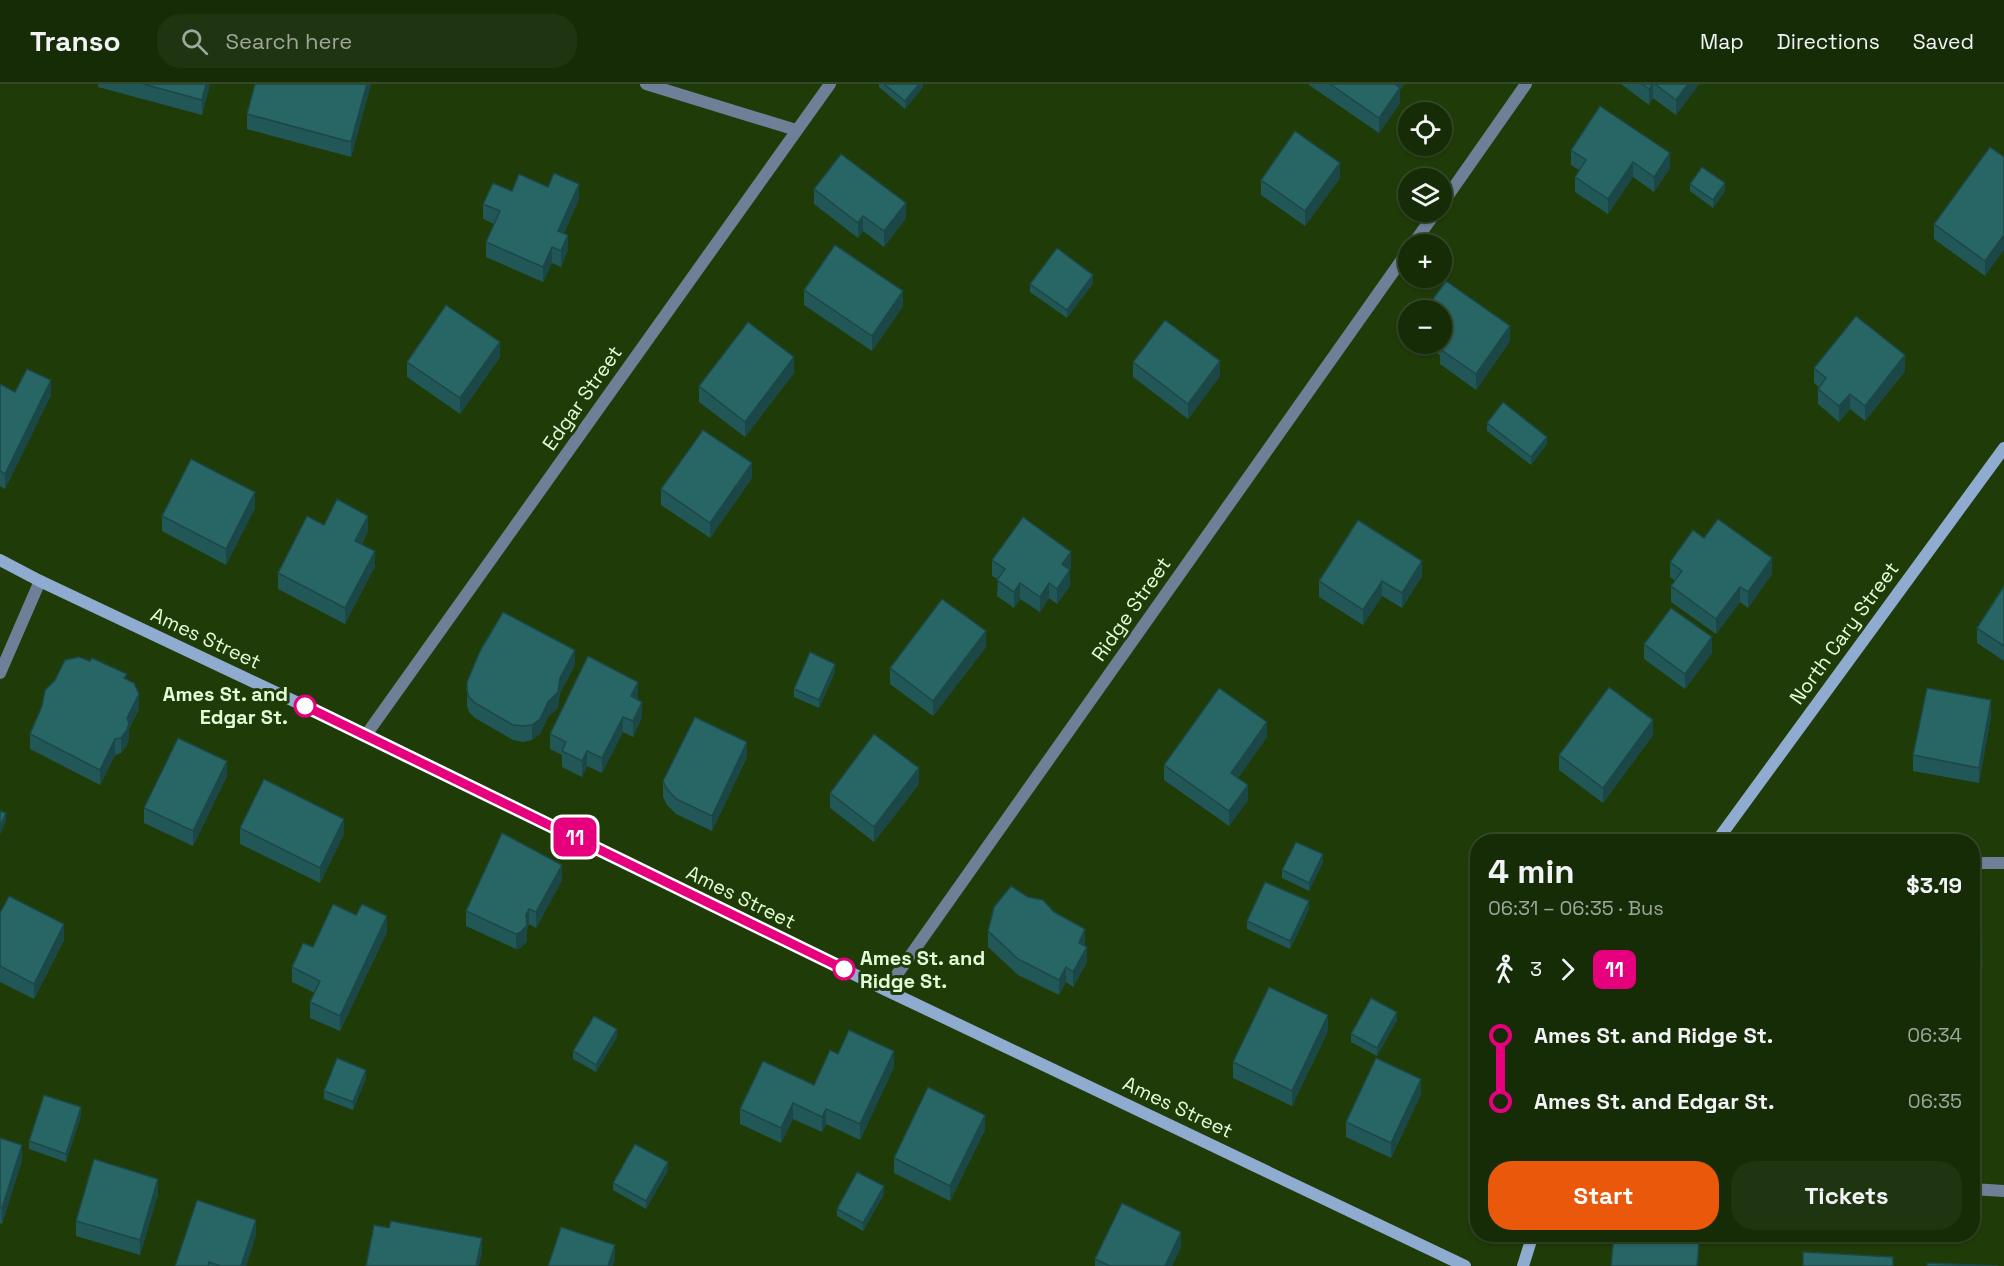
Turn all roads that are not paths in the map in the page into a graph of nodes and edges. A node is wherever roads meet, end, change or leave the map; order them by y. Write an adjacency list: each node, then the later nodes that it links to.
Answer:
1 (646, 84): 4 (street)
2 (830, 84): 4 (street, Edgar Street)
3 (1526, 84): 5 (street)
4 (796, 130): 11 (street, Edgar Street)
5 (1452, 190)
6 (1398, 265): 15 (street, Ridge Street)
7 (2004, 448): 12 (street, North Cary Street)
8 (0, 560): 9 (street, Ames Street)
9 (40, 581): 10 (street); 11 (street, Ames Street)
10 (0, 673)
11 (366, 735): 15 (street, Ames Street)
12 (1722, 834)
13 (1980, 863): 14 (street)
14 (2004, 863)
15 (886, 990): 19 (street, Ames Street)
16 (1980, 1190): 17 (street)
17 (2004, 1191)
18 (1530, 1242): 20 (street)
19 (1465, 1266)
20 (1523, 1266)

